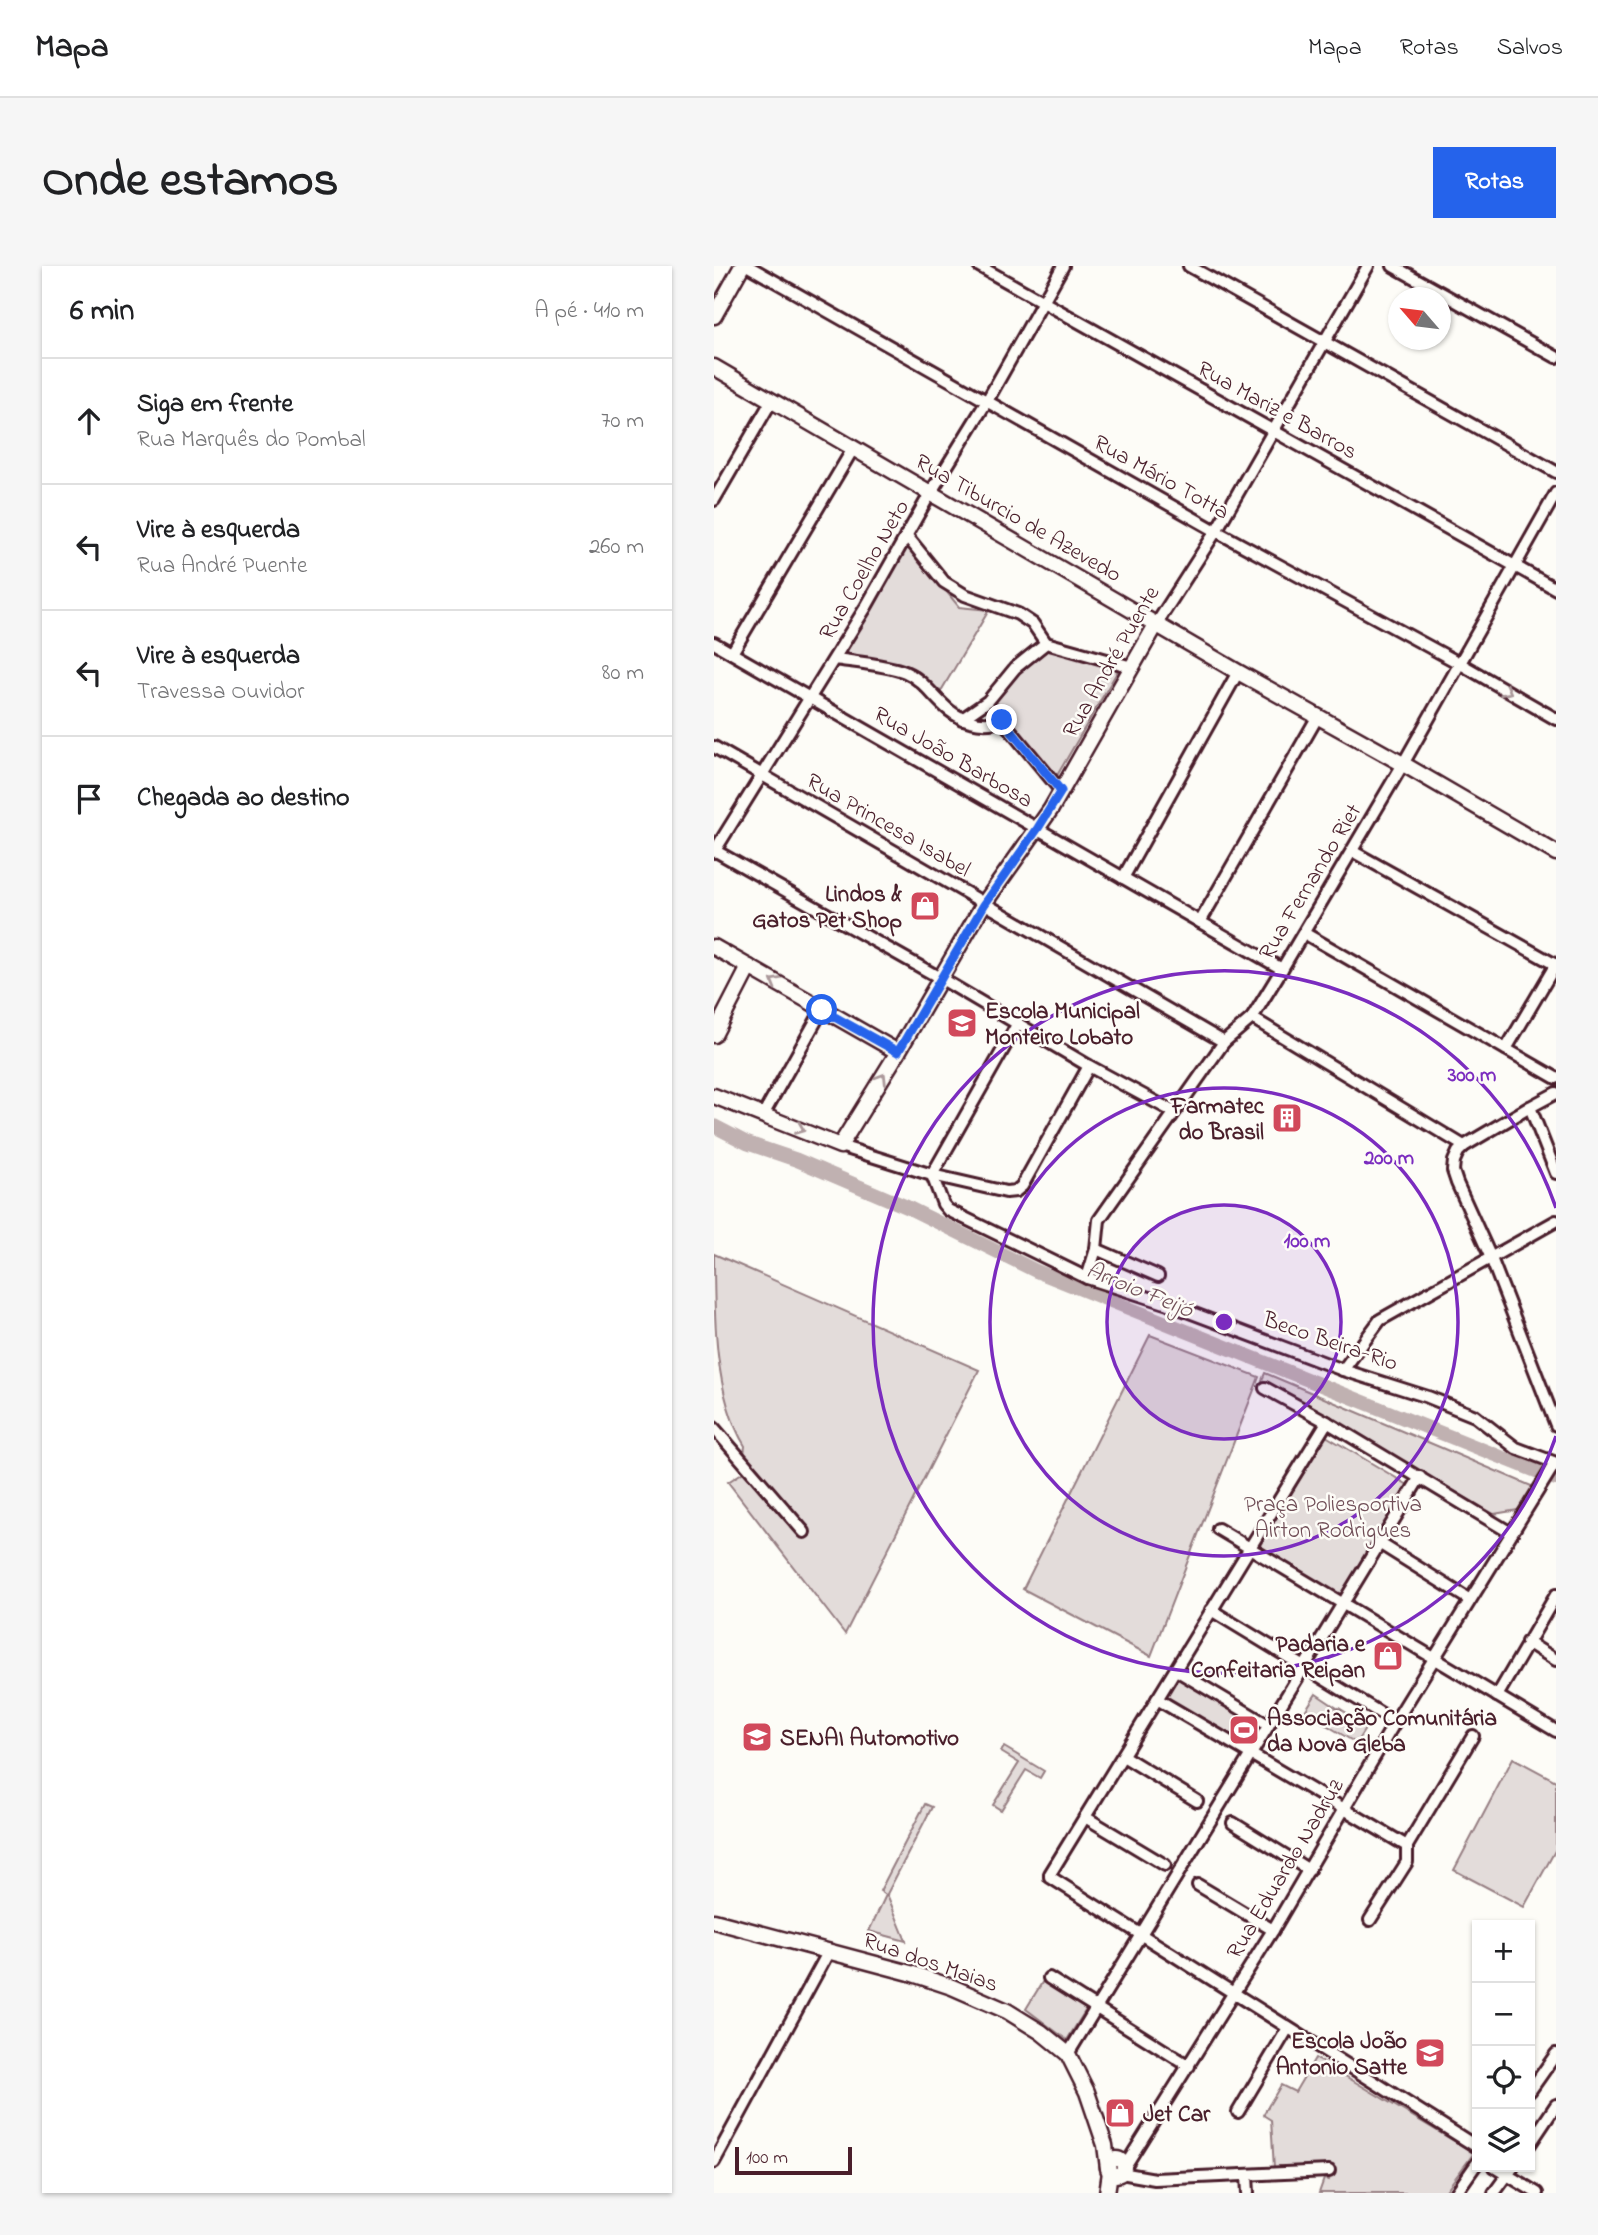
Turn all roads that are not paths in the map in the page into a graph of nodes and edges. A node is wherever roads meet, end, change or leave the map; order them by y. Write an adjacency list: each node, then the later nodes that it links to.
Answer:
1 (742, 266): 9 (main road)
2 (748, 266): 14 (street, Rua Mário Totta)
3 (979, 266): 8 (street, Rua Mariz e Barros)
4 (1063, 266): 8 (street, Rua Coelho Neto)
5 (1189, 266): 10 (street)
6 (1368, 266): 10 (street, Rua André Puente)
7 (1393, 266): 11 (street)
8 (1043, 301): 14 (street, Rua Coelho Neto); 15 (street, Rua Mariz e Barros)
9 (714, 316)
10 (1324, 342): 15 (street, Rua André Puente); 17 (street)
11 (1556, 357)
12 (714, 367): 13 (main road, Rua Tiburcio de Azevedo)
13 (772, 400): 16 (main road, Rua Tiburcio de Azevedo); 20 (street)
14 (987, 401): 18 (street, Rua Coelho Neto); 21 (street, Rua Mário Totta)
15 (1272, 430): 21 (street, Rua André Puente); 23 (street, Rua Mariz e Barros)
16 (854, 447): 18 (main road, Rua Tiburcio de Azevedo); 28 (street)
17 (1556, 472)
18 (932, 492): 22 (street, Rua Coelho Neto); 25 (main road, Rua Tiburcio de Azevedo)
19 (1556, 493): 23 (street, Rua Fernando Riet)
20 (714, 500)
21 (1216, 531): 25 (street, Rua André Puente); 30 (street, Rua Mário Totta)
22 (906, 535): 27 (street); 29 (street, Rua Coelho Neto)
23 (1514, 566): 24 (street, Rua Mariz e Barros); 30 (street, Rua Fernando Riet)
24 (1556, 589)
25 (1157, 623): 31 (main road, Rua André Puente); 32 (main road, Rua Tiburcio de Azevedo)
26 (714, 643): 28 (street, Rua João Barbosa)
27 (1046, 643): 31 (street); 34 (street)
28 (732, 653): 33 (street, Rua João Barbosa)
29 (835, 659): 33 (street, Rua Coelho Neto); 36 (street)
30 (1459, 663): 37 (street, Rua Mário Totta, one-way to 37); 40 (street, Rua Fernando Riet)
31 (1132, 667): 42 (main road, Rua André Puente)
32 (1238, 671): 35 (main road, Rua Tiburcio de Azevedo); 47 (street)
33 (811, 699): 41 (street, Rua Coelho Neto); 43 (street, Rua João Barbosa)
34 (988, 701): 36 (street); 38 (street)
35 (1318, 716): 40 (main road, Rua Tiburcio de Azevedo); 49 (street)
36 (962, 719): 38 (street)
37 (1556, 719)
38 (1002, 720): 42 (street)
39 (714, 747): 41 (street, Rua Princesa Isabel)
40 (1403, 764): 45 (street, Rua Fernando Riet); 46 (main road, Rua Tiburcio de Azevedo)
41 (761, 774): 44 (street, Rua Coelho Neto); 48 (street, Rua Princesa Isabel)
42 (1061, 791): 43 (main road, Rua André Puente)
43 (1038, 828): 47 (street, Rua João Barbosa); 48 (main road, Rua André Puente)
44 (714, 851): 55 (street)
45 (1352, 851): 50 (street, Rua Fernando Riet); 52 (street)
46 (1556, 853)
47 (1123, 878): 49 (street, Rua João Barbosa)
48 (984, 905): 55 (main road, Rua André Puente); 60 (street, Rua Princesa Isabel)
49 (1199, 922): 54 (street, Rua João Barbosa)
50 (1304, 933): 54 (street, Rua Fernando Riet); 61 (street)
51 (714, 947): 53 (main road)
52 (1556, 965): 61 (street)
53 (749, 967): 56 (main road, one-way to 53); 59 (main road)
54 (1282, 969): 57 (street, Rua Fernando Riet)
55 (940, 978): 58 (street); 62 (main road, Rua André Puente)
56 (822, 1010): 62 (main road); 69 (street)
57 (1252, 1017): 60 (street, Rua Fernando Riet); 71 (street)
58 (1018, 1023): 63 (street); 73 (street)
59 (714, 1035)
60 (1224, 1042): 68 (street, Rua Fernando Riet)
61 (1506, 1049): 64 (street)
62 (898, 1052): 70 (main road, Rua André Puente, one-way to 62)
63 (1089, 1066): 68 (street); 73 (street)
64 (1556, 1078)
65 (1556, 1093): 67 (street)
66 (714, 1096): 69 (main road)
67 (1530, 1107): 71 (street); 72 (street)
68 (1174, 1112): 75 (street, Rua Fernando Riet)
69 (763, 1115): 70 (main road, one-way to 70)
70 (840, 1146): 73 (street)
71 (1464, 1146): 76 (street)
72 (1556, 1173)
73 (932, 1175): 78 (street, Beco Beira-Rio)
74 (1556, 1221): 76 (street)
75 (1096, 1249): 77 (street); 78 (street, Rua Fernando Riet)
76 (1491, 1258): 79 (street); 81 (street)
77 (1158, 1276)
78 (1087, 1278): 79 (street, Beco Beira-Rio)
79 (1343, 1370): 84 (street, Beco Beira-Rio)
80 (1265, 1388): 82 (street)
81 (1555, 1420)
82 (1327, 1422): 85 (street); 90 (street)
83 (714, 1428): 87 (street)
84 (1555, 1464): 88 (street, Rua Eduardo Nadruz)
85 (1419, 1477): 88 (street); 89 (street)
86 (1218, 1529): 90 (street)
87 (804, 1532)
88 (1511, 1533): 92 (street, Rua Eduardo Nadruz)
89 (1378, 1543): 92 (street); 93 (street)
90 (1249, 1547): 93 (street); 94 (street)
91 (1556, 1595): 95 (street)
92 (1470, 1600): 96 (street, Rua Eduardo Nadruz)
93 (1342, 1604): 96 (street); 98 (street)
94 (1211, 1610): 98 (street); 99 (street)
95 (1527, 1642): 97 (street); 100 (street)
96 (1434, 1658): 100 (street); 102 (street, Rua Eduardo Nadruz)
97 (1556, 1660)
98 (1303, 1667): 102 (street); 103 (street)
99 (1175, 1670): 101 (street); 103 (street)
100 (1497, 1696): 104 (street)
101 (1157, 1699): 106 (street); 107 (street)
102 (1395, 1722): 109 (street, Rua Eduardo Nadruz)
103 (1268, 1725): 106 (street)
104 (1556, 1731)
105 (1473, 1736): 112 (street)
106 (1249, 1755): 109 (street); 119 (street)
107 (1123, 1756): 108 (street); 110 (street)
108 (1197, 1801)
109 (1344, 1810): 112 (street); 114 (street, Rua Eduardo Nadruz)
110 (1085, 1817): 113 (street); 119 (street)
111 (1233, 1823): 114 (street)
112 (1407, 1846): 116 (street)
113 (1165, 1865)
114 (1308, 1871): 118 (street, Rua Eduardo Nadruz)
115 (1198, 1885): 118 (street)
116 (1370, 1920)
117 (714, 1921): 120 (main road, Rua dos Maias)
118 (1273, 1930): 122 (street, Rua Eduardo Nadruz)
119 (1140, 1936): 122 (street); 123 (street)
120 (830, 1951): 125 (main road, Rua dos Maias); 133 (street)
121 (1049, 1978): 123 (street)
122 (1233, 1994): 124 (street); 127 (street, Rua Eduardo Nadruz)
123 (1098, 2007): 125 (street); 127 (street)
124 (1289, 2028): 130 (street); 132 (street)
125 (1068, 2054): 134 (main road, Rua dos Maias)
126 (1556, 2054): 128 (street)
127 (1189, 2066): 134 (street, Rua Eduardo Nadruz)
128 (1535, 2084)
129 (1556, 2105): 131 (street)
130 (1238, 2112)
131 (1535, 2136)
132 (1472, 2144)
133 (714, 2162)
134 (1117, 2168): 139 (street); 140 (main road)
135 (1472, 2170): 142 (street)
136 (1328, 2171): 139 (street)
137 (1509, 2172): 143 (street)
138 (1511, 2172): 144 (street)
139 (1247, 2176): 141 (street)
140 (1109, 2193)
141 (1248, 2193)
142 (1456, 2193)
143 (1494, 2193)
144 (1537, 2193)

